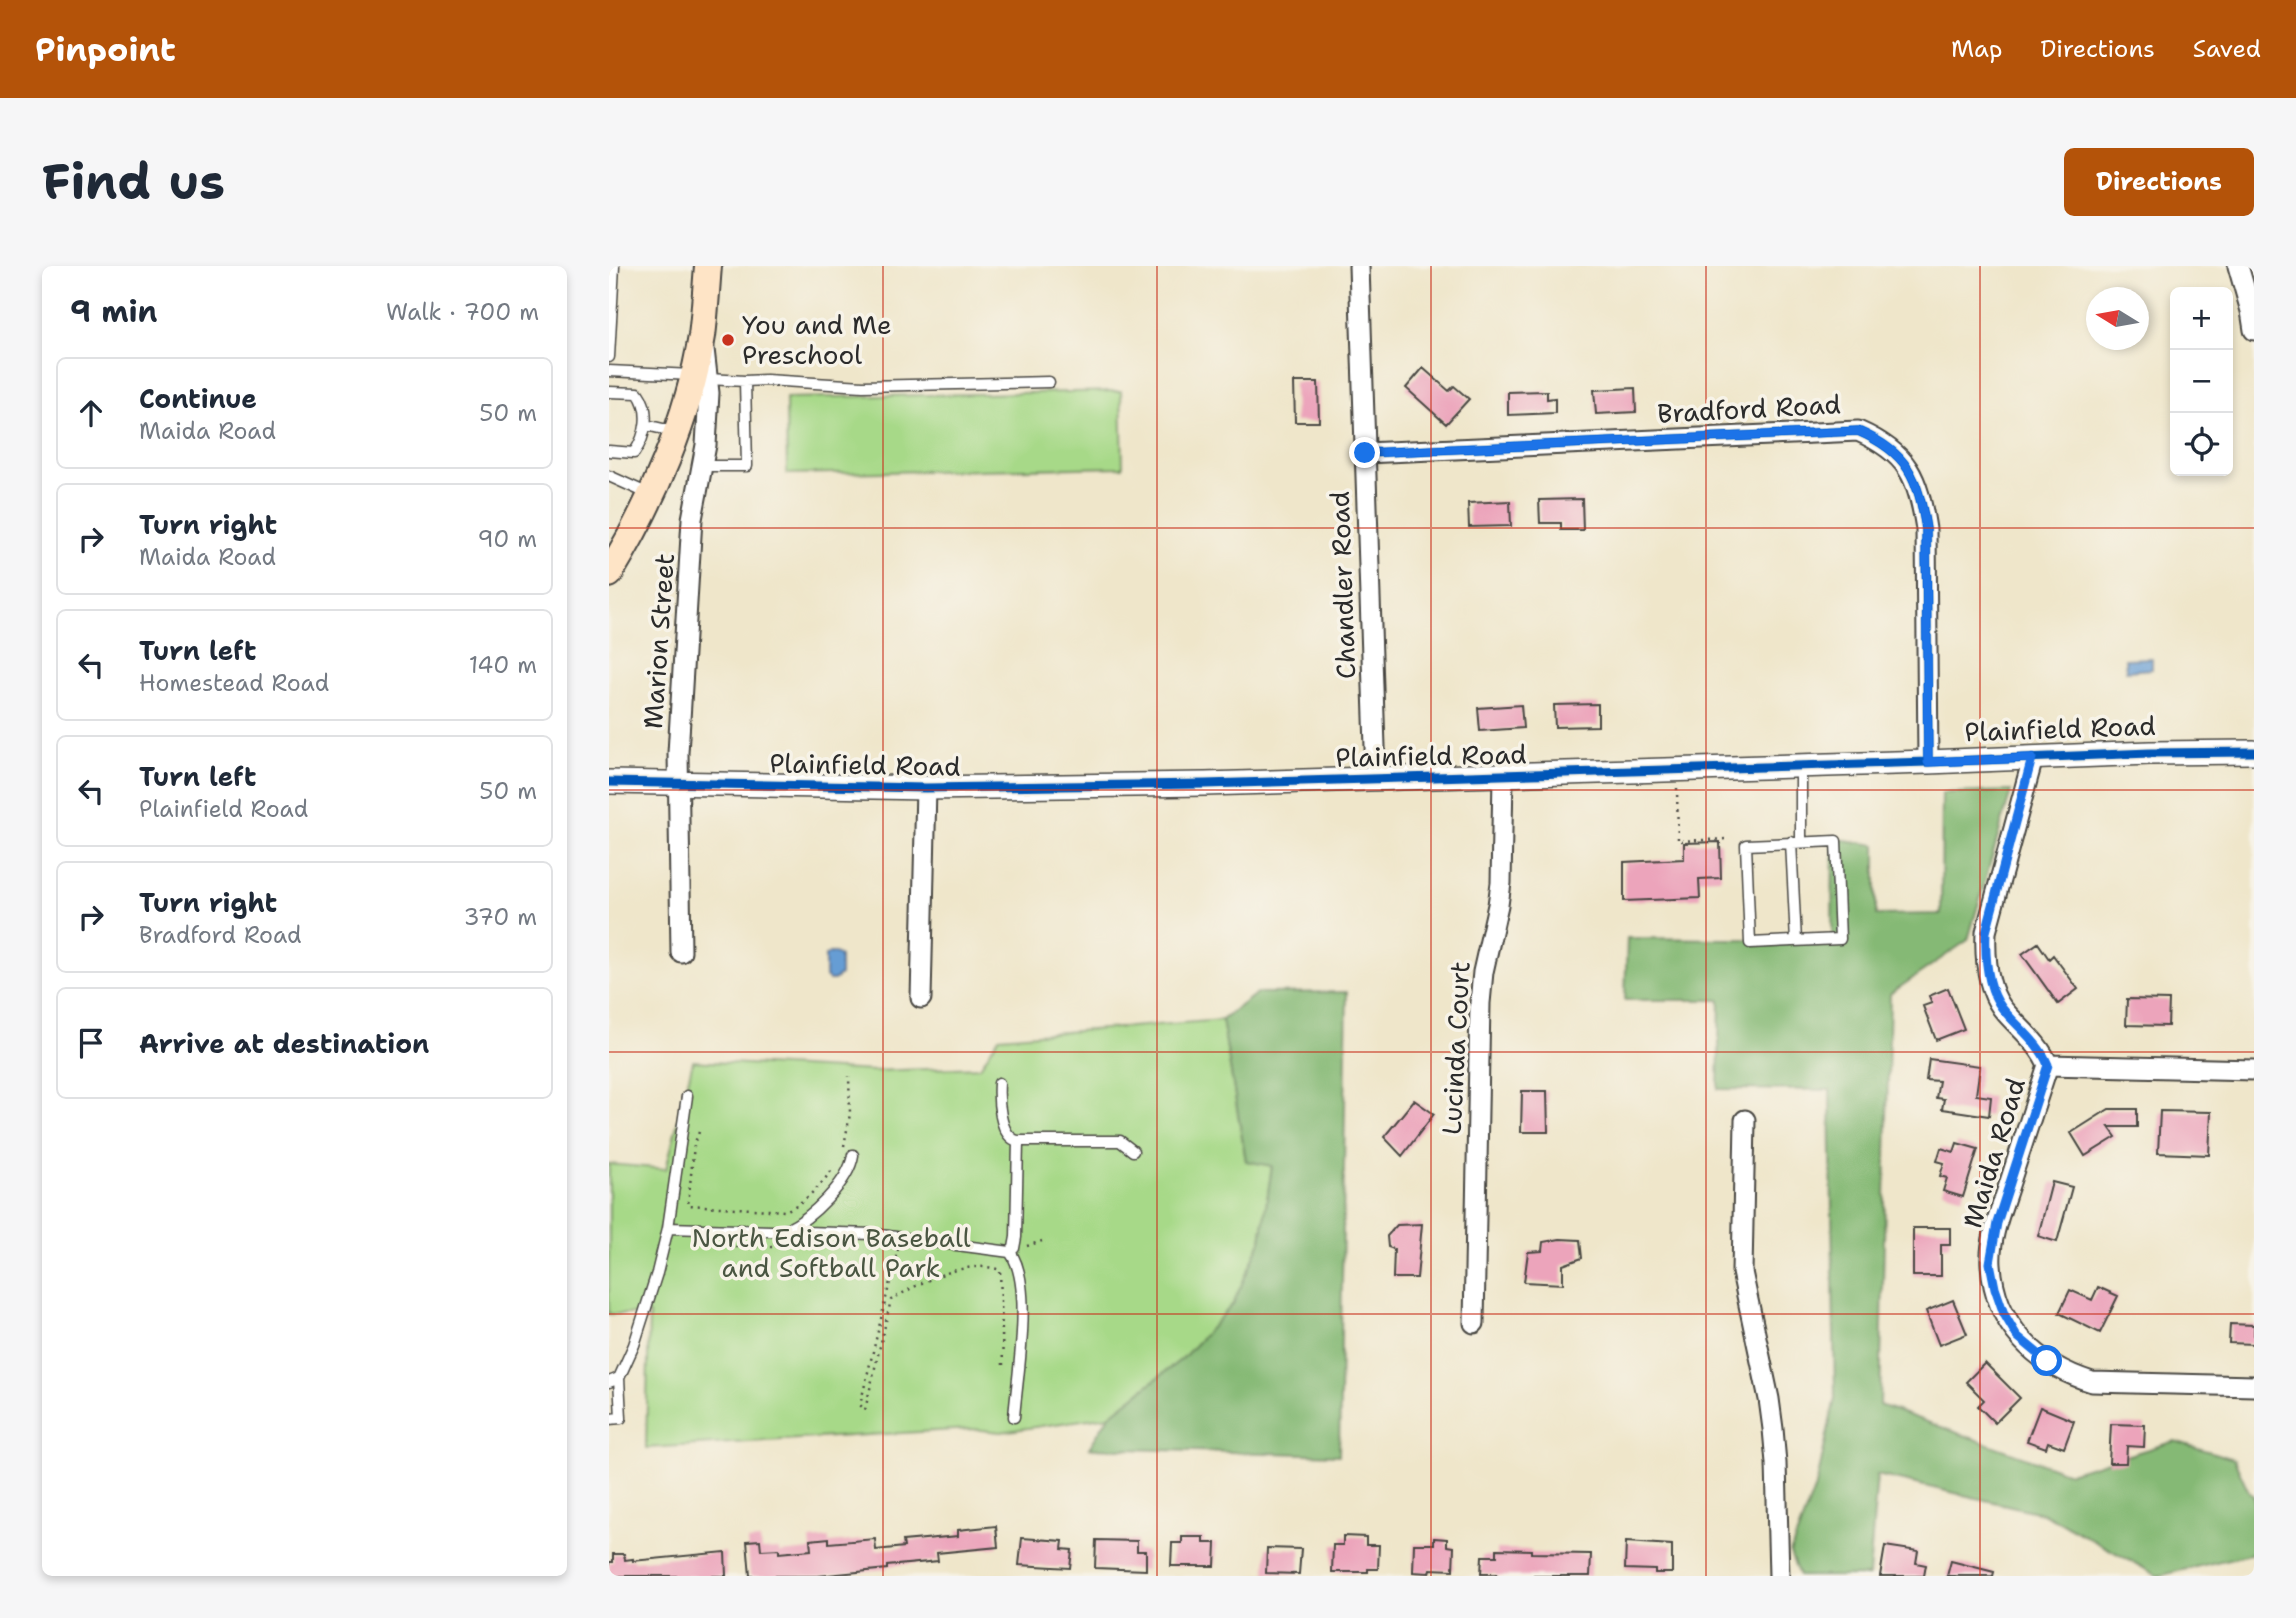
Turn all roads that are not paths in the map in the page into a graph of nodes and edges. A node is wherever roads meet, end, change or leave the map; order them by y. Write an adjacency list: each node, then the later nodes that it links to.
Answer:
1 (614, 266): 6 (lane)
2 (708, 266): 8 (main road)
3 (1359, 266): 15 (street, Chandler Road)
4 (2238, 266): 5 (street)
5 (2254, 330)
6 (609, 357)
7 (609, 372): 8 (lane)
8 (700, 377): 9 (lane); 13 (main road); 16 (street, Marion Street)
9 (745, 381): 10 (lane); 16 (lane)
10 (1049, 382)
11 (609, 392): 12 (lane)
12 (646, 425): 13 (lane); 14 (lane)
13 (677, 432): 18 (main road)
14 (609, 451)
15 (1365, 453): 22 (street, Bradford Road); 25 (street, Chandler Road)
16 (702, 466): 27 (street, Marion Street)
17 (609, 476): 18 (lane)
18 (652, 495): 19 (main road)
19 (609, 574)
20 (2254, 752): 21 (street, Plainfield Road)
21 (2032, 758): 22 (street, Plainfield Road); 33 (street)
22 (1928, 762): 23 (street, Plainfield Road)
23 (1801, 766): 24 (street, Plainfield Road); 29 (lane)
24 (1503, 776): 25 (street, Plainfield Road); 44 (street, Lucinda Court)
25 (1376, 777): 28 (street, Plainfield Road)
26 (612, 781): 27 (street, Plainfield Road)
27 (679, 783): 28 (street, Plainfield Road); 31 (street, Marion Street)
28 (926, 788): 32 (street)
29 (1796, 842): 30 (lane); 30 (lane); 30 (lane)
30 (1796, 941)
31 (681, 952)
32 (921, 998)
33 (2048, 1065): 34 (street); 46 (street, Maida Road)
34 (2254, 1070)
35 (999, 1083): 38 (lane)
36 (687, 1097): 41 (lane)
37 (1745, 1120): 49 (street)
38 (1018, 1141): 39 (lane); 43 (lane)
39 (1133, 1151)
40 (848, 1154): 42 (lane)
41 (668, 1228): 42 (lane); 45 (lane)
42 (786, 1230): 43 (lane)
43 (1010, 1252): 47 (lane)
44 (1474, 1323)
45 (614, 1380): 48 (lane)
46 (2254, 1386)
47 (1014, 1417)
48 (609, 1419)
49 (1779, 1576)

